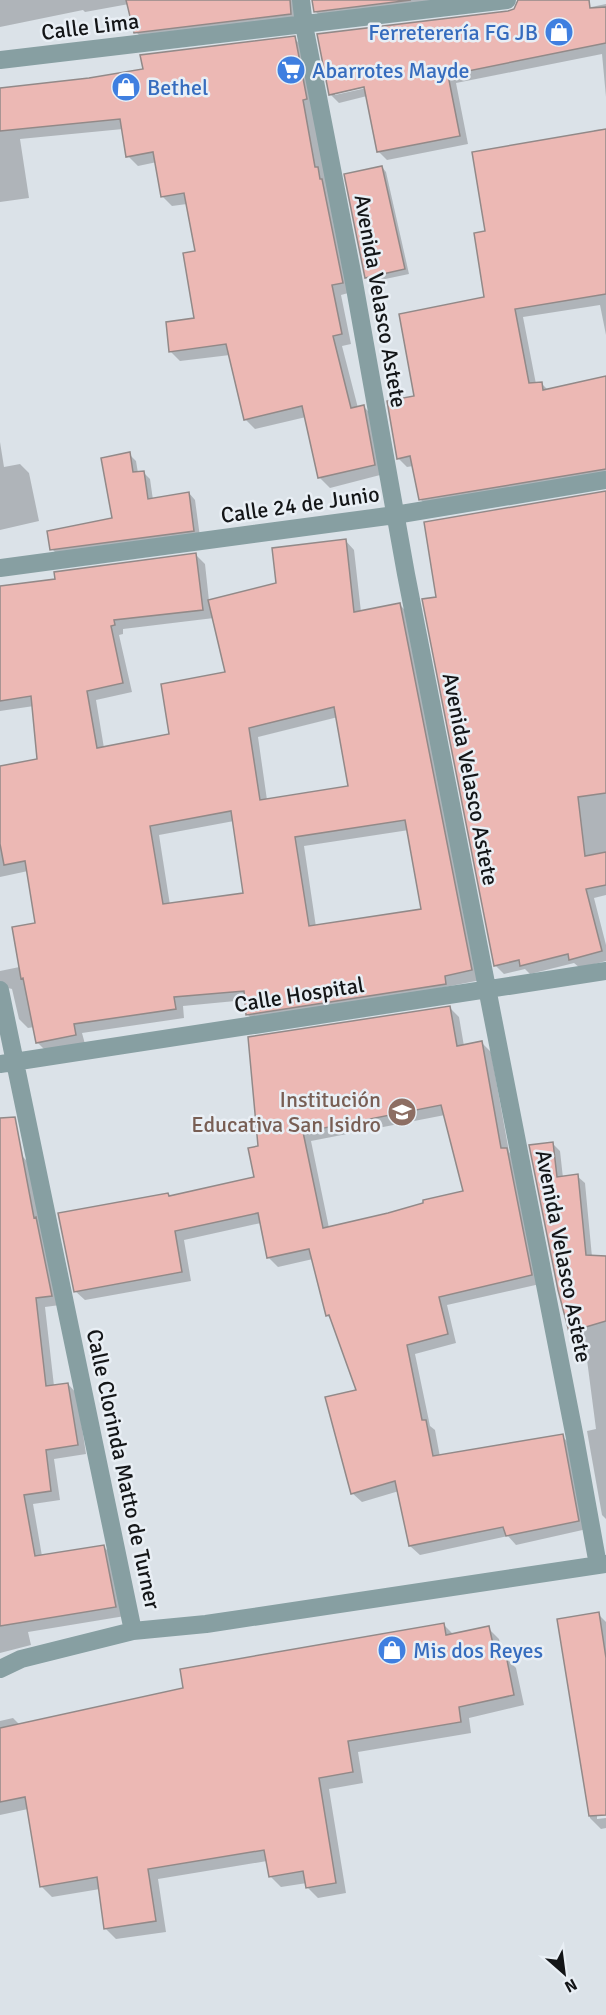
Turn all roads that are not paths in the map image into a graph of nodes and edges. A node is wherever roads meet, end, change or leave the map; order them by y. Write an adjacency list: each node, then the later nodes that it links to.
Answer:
1 (301, 0): 3 (street, Avenida Velasco Astete)
2 (507, 0): 3 (street, Calle Lima)
3 (304, 26): 4 (street, Calle Lima); 6 (street, Avenida Velasco Astete)
4 (0, 60)
5 (606, 480): 6 (street, Calle 24 de Junio)
6 (395, 515): 7 (street, Calle 24 de Junio); 9 (street, Avenida Velasco Astete)
7 (0, 568)
8 (606, 971): 9 (street, Calle Hospital)
9 (487, 988): 11 (street, Calle Hospital); 12 (street, Avenida Velasco Astete)
10 (0, 990): 11 (street, Calle Clorinda Matto de Turner)
11 (7, 1064): 13 (street, Calle Clorinda Matto de Turner)
12 (602, 1565): 13 (street, Calle Clorinda Matto de Turner)
13 (133, 1631): 14 (street)
14 (0, 1669)

